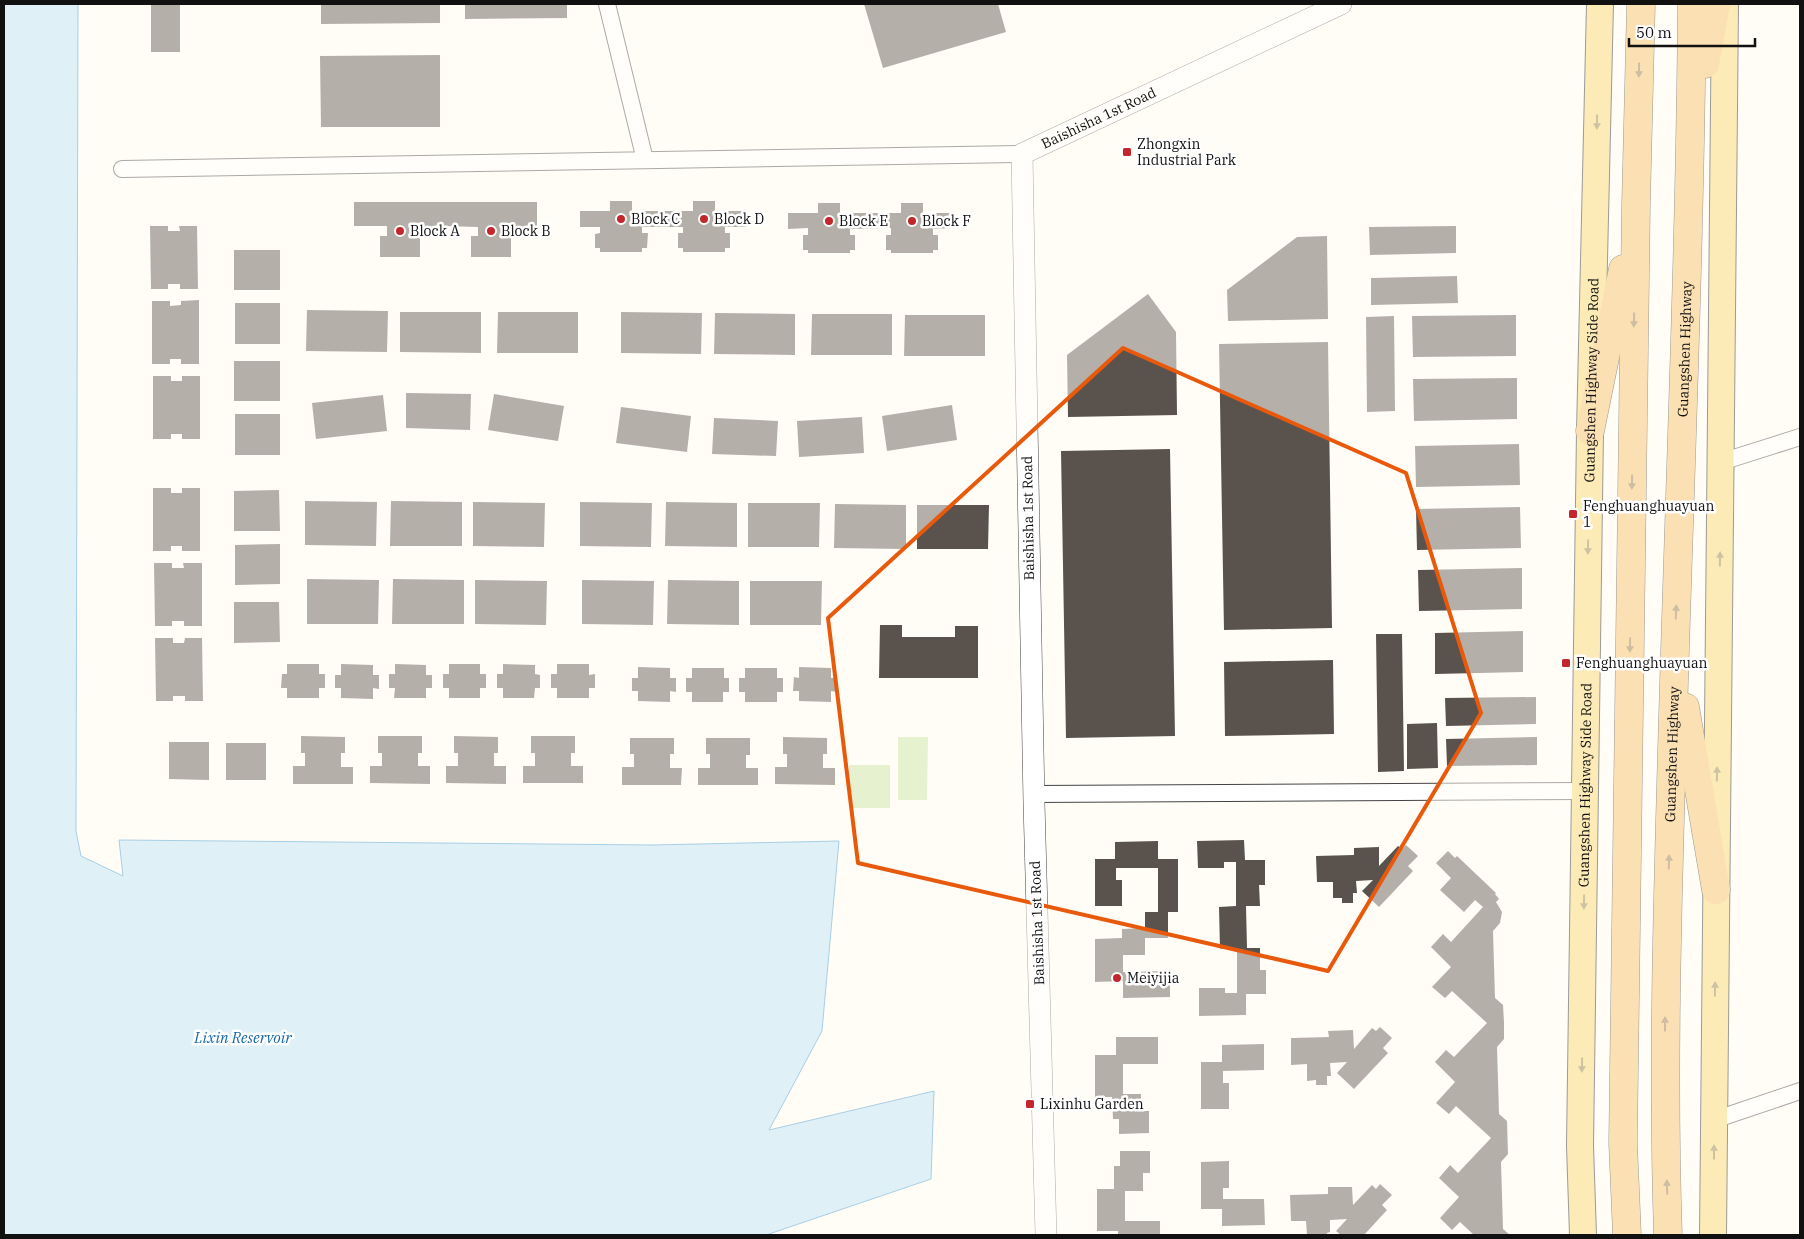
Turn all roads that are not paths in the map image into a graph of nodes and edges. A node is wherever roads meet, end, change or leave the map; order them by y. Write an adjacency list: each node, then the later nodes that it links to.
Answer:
1 (607, 4): 11 (street)
2 (1341, 4): 10 (street, Baishisha 1st Road)
3 (1589, 4): 8 (street)
4 (1641, 4): 13 (highway, one-way to 13)
5 (1692, 4): 9 (highway, Guangshen Highway)
6 (1716, 4): 9 (highway)
7 (1725, 4): 16 (main road)
8 (1599, 16): 14 (main road, Guangshen Highway Side Road, one-way to 14)
9 (1691, 146): 17 (highway, Guangshen Highway, one-way to 9)
10 (1022, 154): 11 (street); 19 (street, Baishisha 1st Road)
11 (644, 160): 12 (street)
12 (122, 169)
13 (1636, 204): 14 (highway); 25 (highway, one-way to 25)
14 (1590, 431): 18 (main road, Guangshen Highway Side Road, one-way to 18)
15 (1800, 437): 16 (street)
16 (1720, 462): 20 (main road, one-way to 16)
17 (1675, 647): 20 (highway); 26 (highway, Guangshen Highway, one-way to 17)
18 (1586, 791): 19 (street); 24 (main road, Guangshen Highway Side Road, one-way to 24)
19 (1033, 794): 23 (street, Baishisha 1st Road)
20 (1716, 890): 22 (main road, one-way to 20)
21 (1800, 1090): 22 (street)
22 (1714, 1120): 27 (main road, one-way to 22)
23 (1046, 1235)
24 (1583, 1235)
25 (1627, 1235)
26 (1668, 1235)
27 (1713, 1235)

